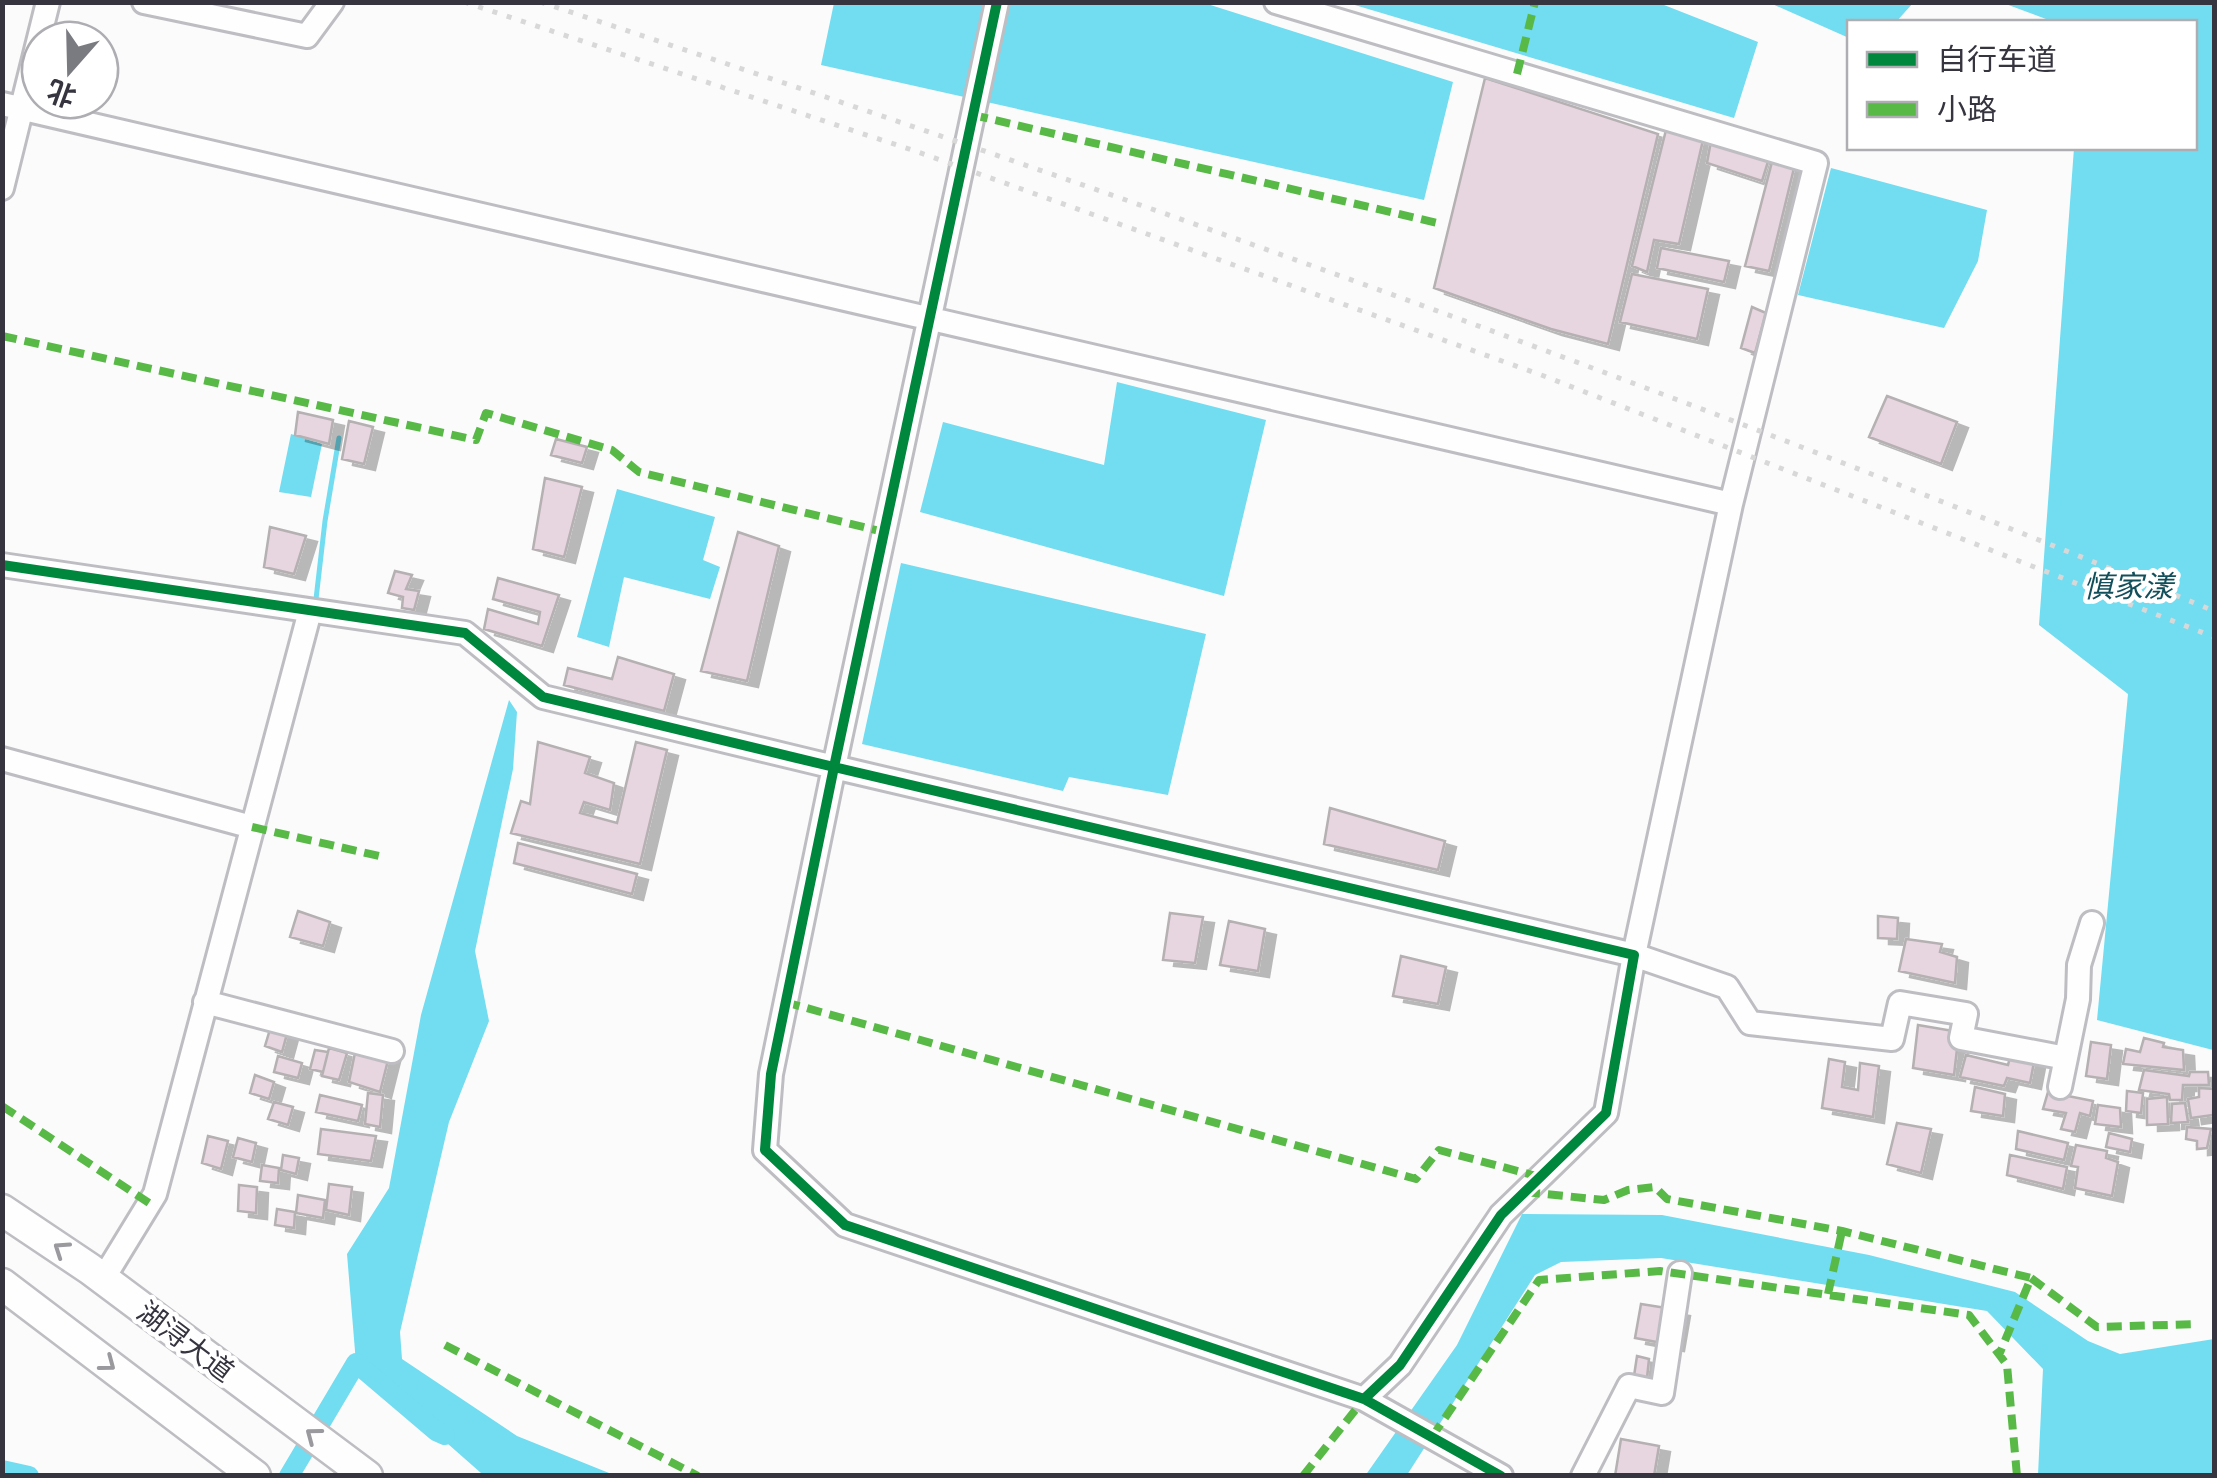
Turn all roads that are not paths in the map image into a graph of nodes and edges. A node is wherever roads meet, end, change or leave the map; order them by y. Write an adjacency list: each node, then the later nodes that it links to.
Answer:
1 (48, 2): 6 (street)
2 (144, 2): 3 (street)
3 (332, 2)
4 (998, 2): 8 (street)
5 (1276, 2): 9 (street)
6 (12, 106): 7 (street); 8 (street)
7 (2, 188)
8 (930, 318): 9 (street); 13 (street)
9 (1731, 504): 16 (street)
10 (2, 565): 11 (street)
11 (310, 611): 13 (street); 14 (street)
12 (2, 758): 14 (street)
13 (834, 767): 16 (street); 25 (street)
14 (252, 826): 17 (street)
15 (2092, 924): 19 (street)
16 (1634, 956): 19 (street); 25 (street)
17 (206, 1002): 18 (street); 23 (street)
18 (392, 1052)
19 (2066, 1058): 20 (street)
20 (2060, 1087)
21 (2, 1210): 23 (main road, 湖浔大道, one-way to 21)
22 (1680, 1274): 29 (street)
23 (104, 1279): 26 (main road, 湖浔大道, one-way to 23)
24 (2, 1284): 27 (main road, one-way to 27)
25 (1364, 1399): 28 (street)
26 (356, 1468)
27 (250, 1472)
28 (1502, 1476)
29 (1583, 1476)

